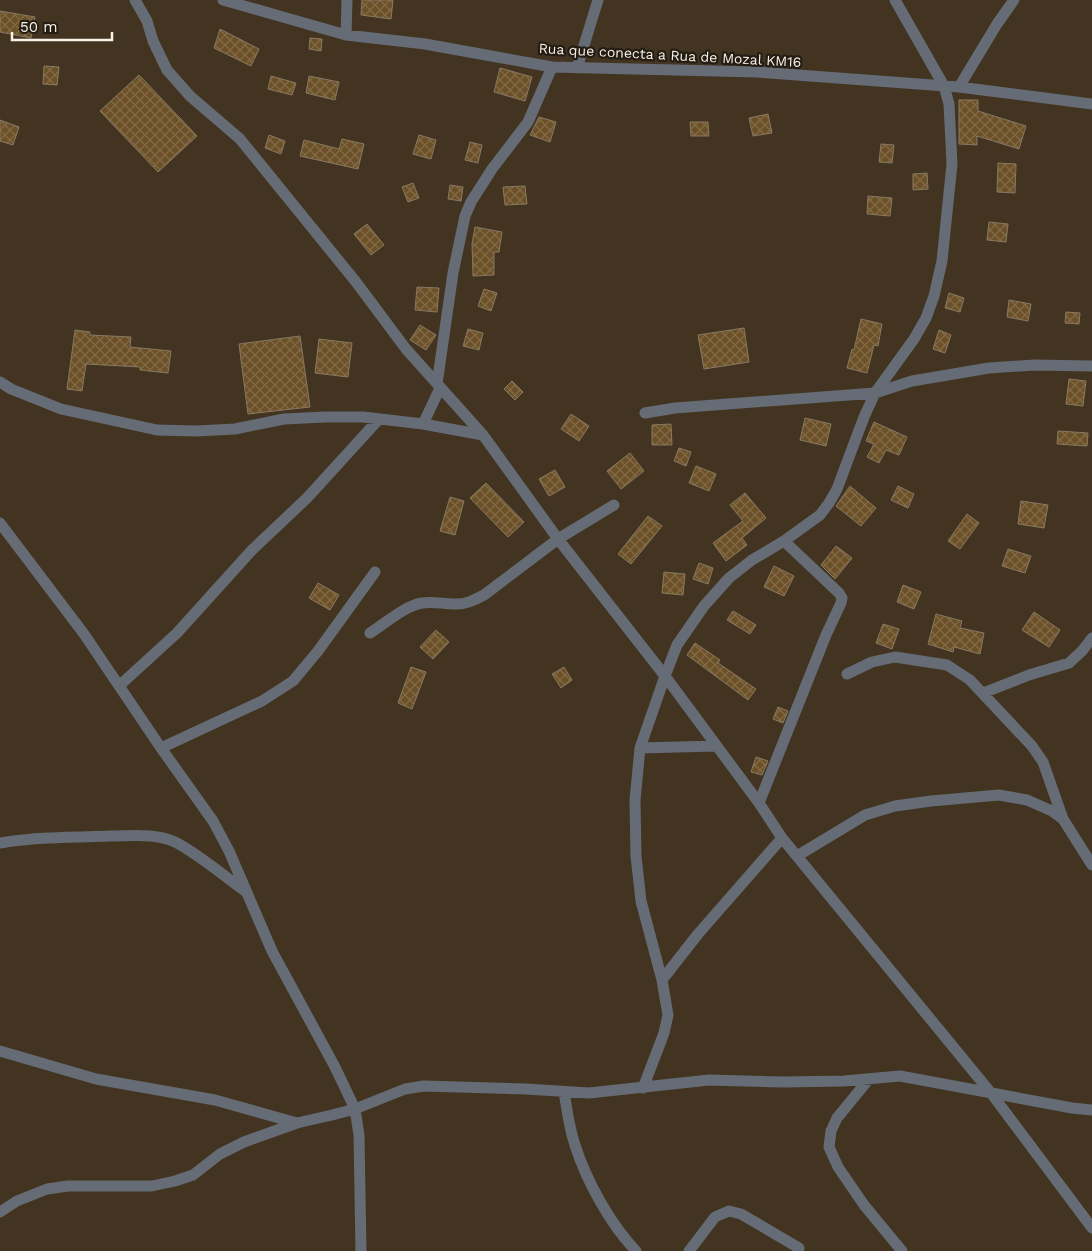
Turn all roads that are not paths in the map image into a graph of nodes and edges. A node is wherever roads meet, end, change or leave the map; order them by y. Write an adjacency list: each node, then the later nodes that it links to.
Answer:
1 (135, 0): 15 (street)
2 (223, 0): 7 (street, Rua que conecta a Rua de Mozal KM16)
3 (347, 0): 7 (street)
4 (598, 0): 9 (street)
5 (895, 0): 10 (street)
6 (1014, 0): 11 (street)
7 (346, 35): 8 (street, Rua que conecta a Rua de Mozal KM16)
8 (552, 67): 9 (street, Rua que conecta a Rua de Mozal KM16); 15 (street)
9 (577, 68): 10 (street, Rua que conecta a Rua de Mozal KM16)
10 (944, 86): 11 (street, Rua que conecta a Rua de Mozal KM16); 16 (street)
11 (959, 87): 12 (street, Rua que conecta a Rua de Mozal KM16)
12 (1092, 104)
13 (1092, 366): 16 (street)
14 (0, 382): 18 (street)
15 (438, 386): 19 (street); 20 (street)
16 (875, 393): 17 (street); 24 (street)
17 (645, 413)
18 (379, 419): 19 (street); 30 (street)
19 (423, 424): 20 (street)
20 (483, 435): 23 (street)
21 (614, 505): 23 (street)
22 (0, 523): 30 (street)
23 (558, 539): 26 (street); 29 (street)
24 (784, 541): 29 (street); 35 (street)
25 (375, 572): 33 (street)
26 (370, 632)
27 (1092, 638): 31 (street)
28 (847, 674): 31 (street)
29 (665, 676): 32 (street); 34 (street)
30 (119, 686): 33 (street)
31 (983, 693): 36 (street)
32 (716, 746): 34 (street); 35 (street)
33 (161, 748): 41 (street)
34 (640, 748): 42 (street)
35 (759, 803): 37 (street)
36 (1063, 819): 39 (street); 40 (street)
37 (782, 838): 39 (street); 42 (street)
38 (0, 843): 41 (street)
39 (797, 856): 47 (street)
40 (1092, 865)
41 (246, 892): 48 (street)
42 (662, 980): 45 (street)
43 (0, 1051): 50 (street)
44 (869, 1079): 45 (street); 47 (street); 57 (street)
45 (643, 1088): 46 (street)
46 (564, 1092): 48 (street); 55 (street)
47 (991, 1093): 49 (street); 52 (street)
48 (355, 1109): 50 (street); 54 (street)
49 (1092, 1110)
50 (297, 1123): 51 (street)
51 (0, 1212)
52 (1092, 1228)
53 (799, 1248): 56 (street)
54 (361, 1251)
55 (636, 1251)
56 (689, 1251)
57 (902, 1251)

